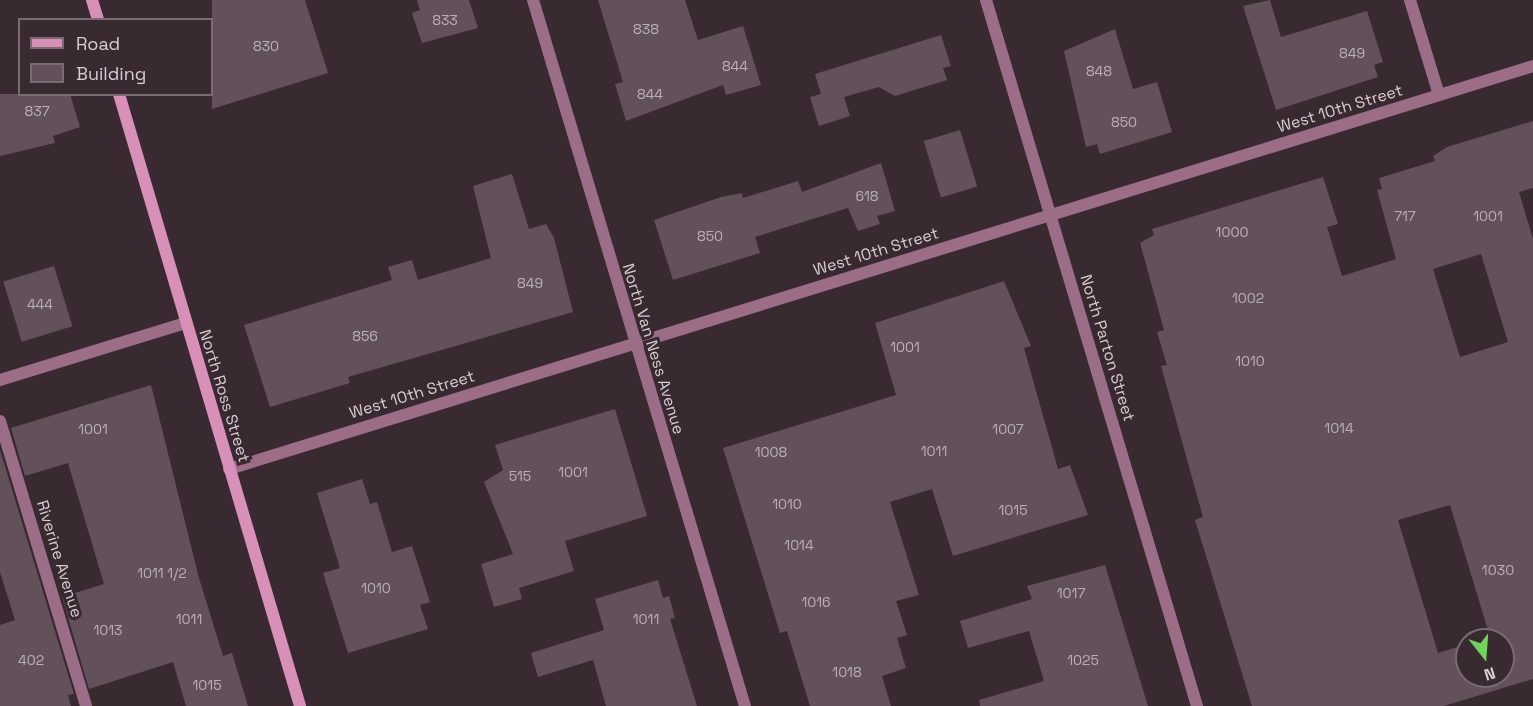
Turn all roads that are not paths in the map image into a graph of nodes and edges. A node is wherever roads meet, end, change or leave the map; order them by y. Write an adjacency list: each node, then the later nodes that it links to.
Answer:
1 (92, 0): 5 (street)
2 (533, 0): 11 (street, North Van Ness Avenue)
3 (986, 0): 9 (street, North Parton Street)
4 (1410, 0): 7 (street)
5 (97, 18)
6 (1533, 66): 7 (street, West 10th Street)
7 (1439, 95): 9 (street, West 10th Street)
8 (120, 96): 10 (street, North Ross Street)
9 (1050, 215): 11 (street, West 10th Street); 18 (street, North Parton Street)
10 (185, 323): 12 (street); 14 (street, North Ross Street)
11 (633, 344): 14 (street, West 10th Street); 17 (street, North Van Ness Avenue)
12 (0, 380)
13 (0, 421): 15 (street, Riverine Avenue)
14 (229, 469): 16 (street, North Ross Street)
15 (86, 706)
16 (300, 706)
17 (745, 706)
18 (1197, 706)

